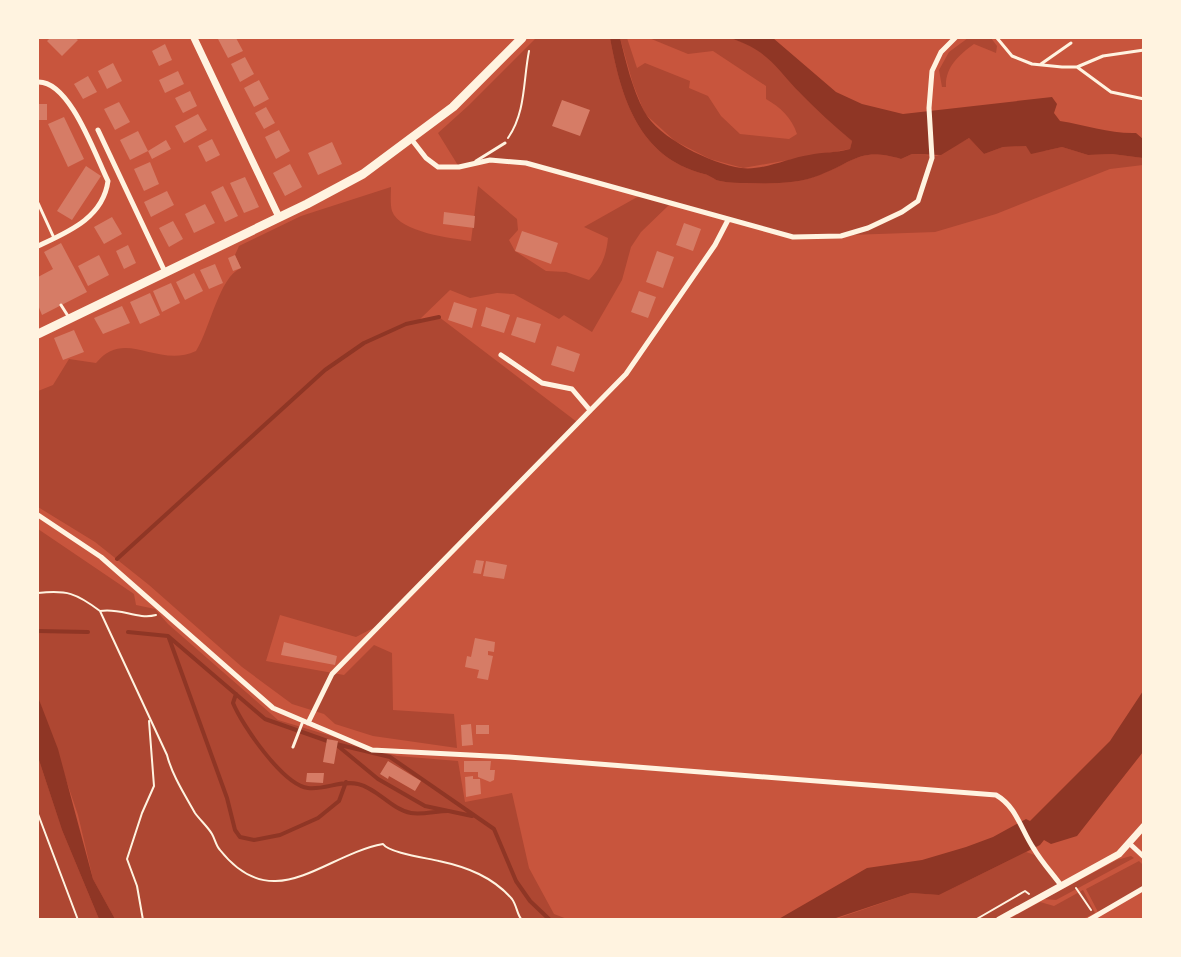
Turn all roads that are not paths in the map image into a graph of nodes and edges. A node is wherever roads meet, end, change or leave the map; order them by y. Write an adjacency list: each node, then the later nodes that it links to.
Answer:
1 (194, 38): 16 (street)
2 (522, 38): 12 (highway)
3 (955, 38): 17 (street)
4 (997, 38): 7 (lane)
5 (1071, 43): 7 (lane)
6 (1143, 50): 8 (lane)
7 (1040, 65): 8 (lane)
8 (1077, 67): 10 (lane)
9 (38, 82): 18 (street)
10 (1143, 99)
11 (98, 130): 20 (street)
12 (412, 140): 14 (street); 16 (highway)
13 (505, 143): 14 (lane)
14 (469, 165): 17 (street)
15 (38, 203): 18 (lane)
16 (279, 217): 20 (highway)
17 (728, 220): 25 (street)
18 (54, 238): 19 (street)
19 (38, 246)
20 (165, 272): 22 (highway)
21 (62, 305): 22 (lane)
22 (69, 318): 23 (highway)
23 (38, 333)
24 (501, 355): 25 (street)
25 (589, 409): 27 (street)
26 (38, 515): 27 (street)
27 (304, 723): 28 (lane); 32 (street)
28 (293, 747)
29 (1143, 826): 30 (street)
30 (1130, 844): 31 (street); 32 (street)
31 (1143, 857)
32 (1063, 883): 35 (street)
33 (1143, 888): 34 (street)
34 (1092, 918)
35 (999, 920)

